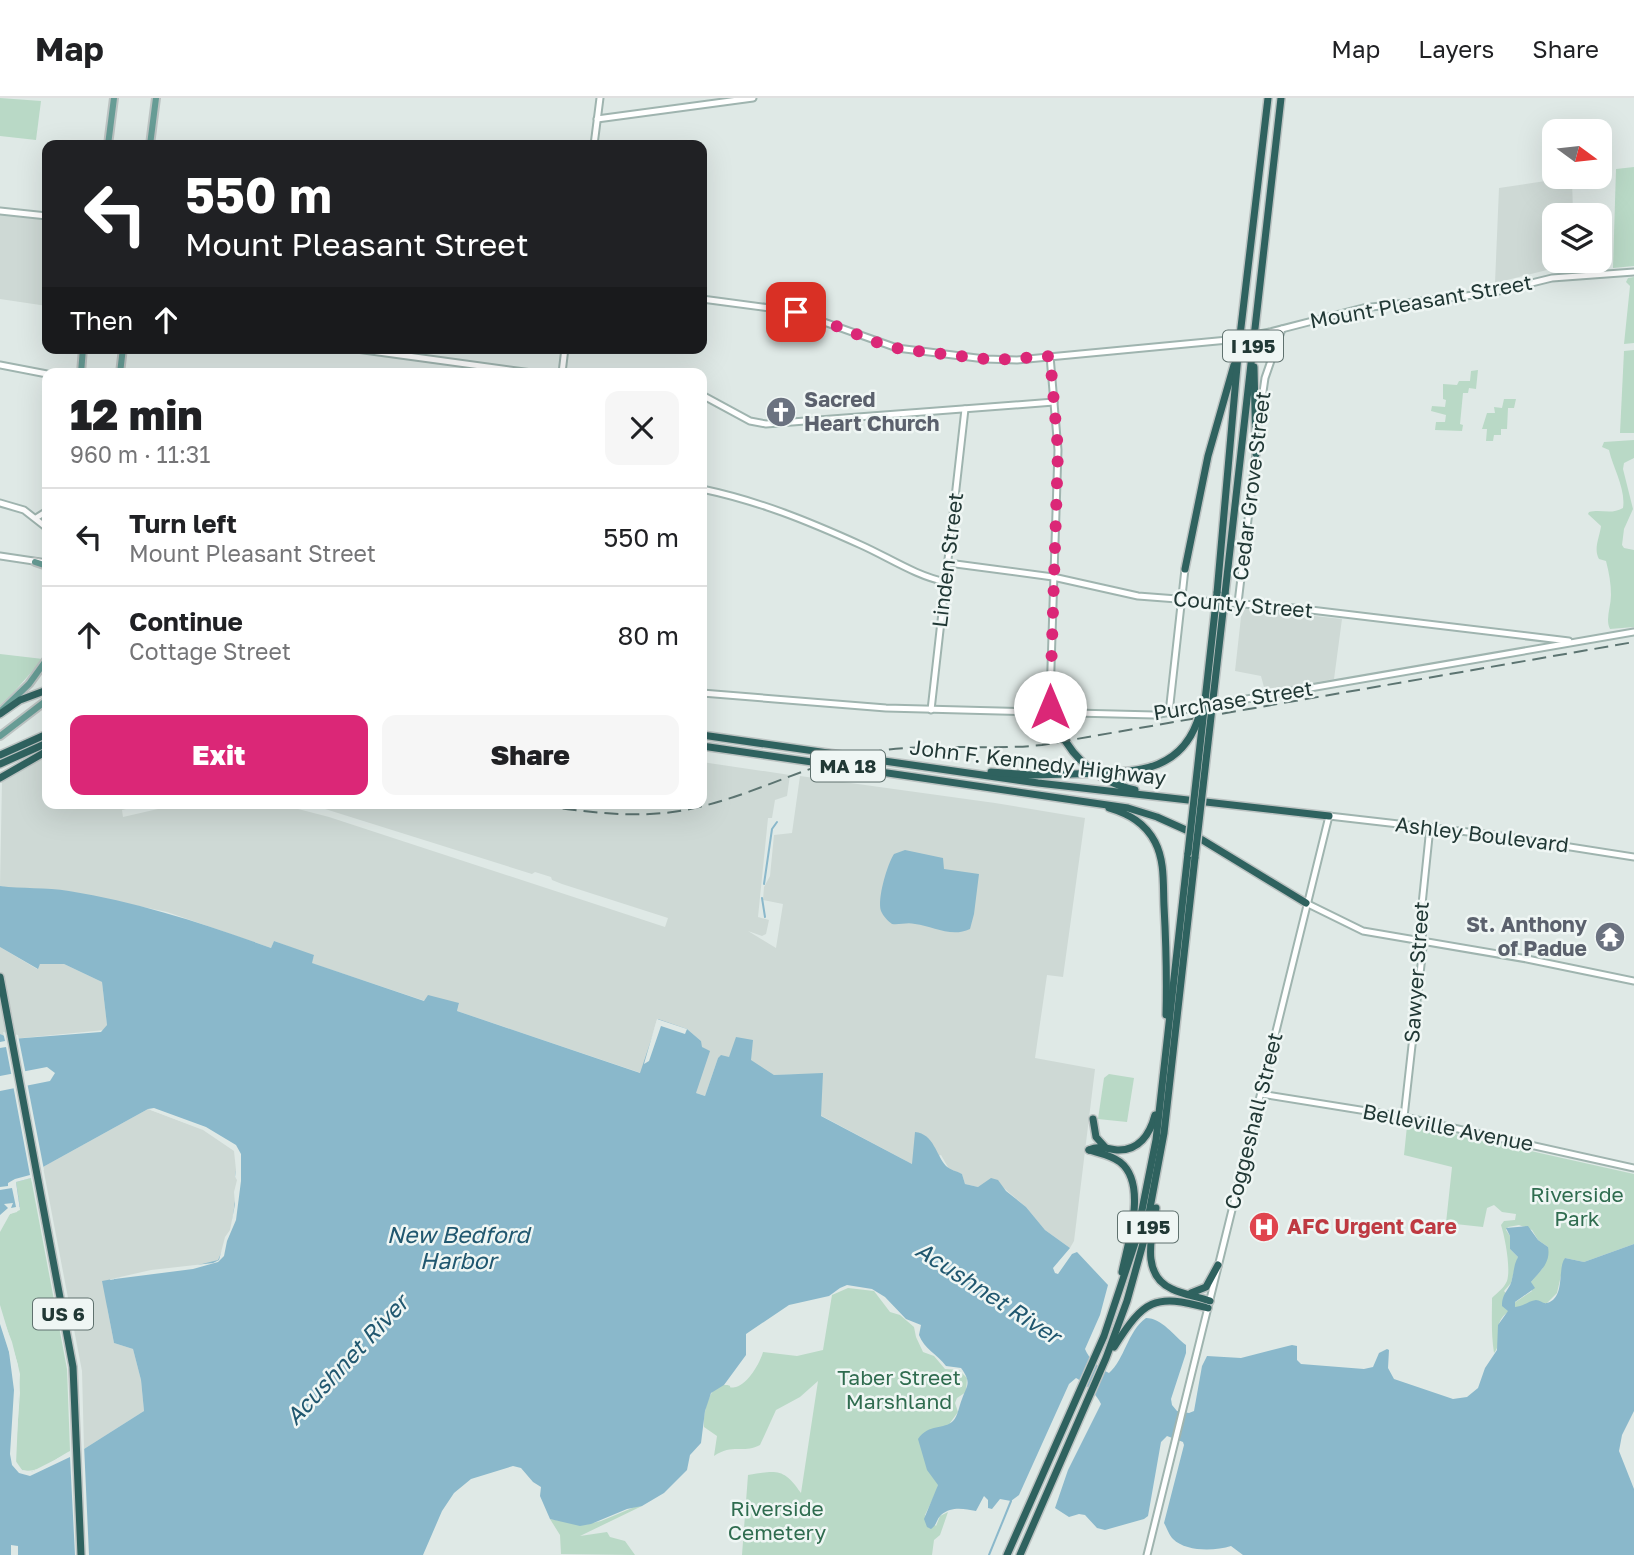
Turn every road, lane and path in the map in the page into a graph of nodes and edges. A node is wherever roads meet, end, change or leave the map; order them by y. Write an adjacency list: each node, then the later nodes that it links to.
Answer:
1 (114, 98): 8 (main road)
2 (156, 98): 9 (main road)
3 (600, 98): 7 (main road)
4 (752, 98): 7 (main road)
5 (1268, 98): 17 (highway, I 195)
6 (1281, 98): 16 (highway, I 195)
7 (597, 119): 10 (main road)
8 (109, 140)
9 (151, 140)
10 (595, 140)
11 (0, 211): 12 (main road)
12 (42, 215)
13 (1634, 272): 15 (main road, Mount Pleasant Street)
14 (707, 300): 19 (main road, Mount Pleasant Street)
15 (1282, 329): 19 (main road, Mount Pleasant Street, bridge); 26 (main road, Cedar Grove Street)
16 (1254, 342): 26 (highway); 39 (highway, I 195)
17 (1240, 344): 36 (highway); 39 (highway, I 195)
18 (393, 354): 21 (main road)
19 (1050, 356): 24 (main road)
20 (0, 365): 22 (main road)
21 (495, 368)
22 (42, 373)
23 (707, 399): 25 (main road)
24 (1054, 402): 25 (main road); 37 (main road)
25 (965, 409): 35 (main road, Linden Street)
26 (1256, 454): 41 (main road, Cedar Grove Street)
27 (707, 490): 38 (main road)
28 (0, 503): 30 (main road)
29 (42, 514): 30 (main road)
30 (36, 518): 31 (main road)
31 (42, 523)
32 (0, 556): 33 (main road)
33 (36, 562): 34 (main road)
34 (42, 563)
35 (948, 563): 37 (main road, County Street); 38 (main road, Linden Street)
36 (1185, 569): 40 (main road)
37 (1053, 577): 40 (main road, County Street); 53 (main road)
38 (946, 582): 51 (main road, Linden Street)
39 (1221, 593): 47 (highway, I 195, bridge); 69 (highway, I 195, bridge)
40 (1181, 600): 41 (main road, County Street); 54 (main road)
41 (1238, 603): 43 (main road, County Street)
42 (1634, 632): 44 (main road, Purchase Street)
43 (1540, 637): 44 (main road, County Street); 45 (main road)
44 (1576, 642): 45 (main road, Purchase Street)
45 (1540, 649): 54 (main road, Purchase Street)
46 (42, 666): 52 (main road)
47 (1207, 681): 63 (highway, bridge); 69 (highway, I 195, bridge)
48 (42, 693): 52 (highway)
49 (707, 693): 51 (main road, Purchase Street)
50 (42, 704): 55 (main road)
51 (931, 710): 53 (main road, Purchase Street)
52 (0, 713)
53 (1052, 713): 54 (main road, Purchase Street); 65 (highway)
54 (1169, 713)
55 (0, 736)
56 (42, 736): 61 (highway)
57 (707, 736): 63 (highway, John F. Kennedy Highway / MA 18)
58 (42, 745): 62 (highway)
59 (707, 747): 66 (highway, John F. Kennedy Highway / MA 18)
60 (42, 754): 64 (highway)
61 (0, 755)
62 (0, 764)
63 (1010, 777): 65 (highway, John F. Kennedy Highway)
64 (0, 778)
65 (1170, 798): 67 (highway, John F. Kennedy Highway)
66 (1082, 800): 71 (highway, John F. Kennedy Highway / MA 18); 75 (highway)
67 (1329, 816): 68 (main road, Ashley Boulevard); 71 (main road, Coggeshall Street)
68 (1430, 827): 70 (main road, Ashley Boulevard); 72 (main road, Sawyer Street)
69 (1192, 855): 75 (highway, I 195)
70 (1634, 857)
71 (1306, 903): 72 (main road, MA 18); 79 (main road, Coggeshall Street)
72 (1422, 942): 74 (main road); 80 (main road, Sawyer Street)
73 (0, 977): 90 (highway, US 6)
74 (1634, 981)
75 (1174, 986): 76 (highway); 76 (highway, I 195)
76 (1172, 1005): 77 (highway, I 195); 77 (highway, I 195)
77 (1168, 1070): 78 (highway, I 195)
78 (1166, 1086): 82 (highway, I 195); 83 (highway); 88 (highway, I 195)
79 (1261, 1094): 80 (main road, Belleville Avenue); 85 (main road, Coggeshall Street)
80 (1404, 1117): 84 (main road, Belleville Avenue)
81 (1093, 1119): 83 (highway)
82 (1162, 1148): 86 (highway); 89 (highway, I 195)
83 (1112, 1149): 88 (highway)
84 (1634, 1168)
85 (1218, 1265): 86 (highway); 87 (main road, Coggeshall Street)
86 (1179, 1292): 87 (highway)
87 (1209, 1304): 89 (highway); 93 (main road, Coggeshall Street)
88 (1110, 1321): 91 (highway, I 195)
89 (1105, 1363): 92 (highway, I 195)
90 (81, 1555)
91 (1007, 1555)
92 (1020, 1555)
93 (1147, 1555)

